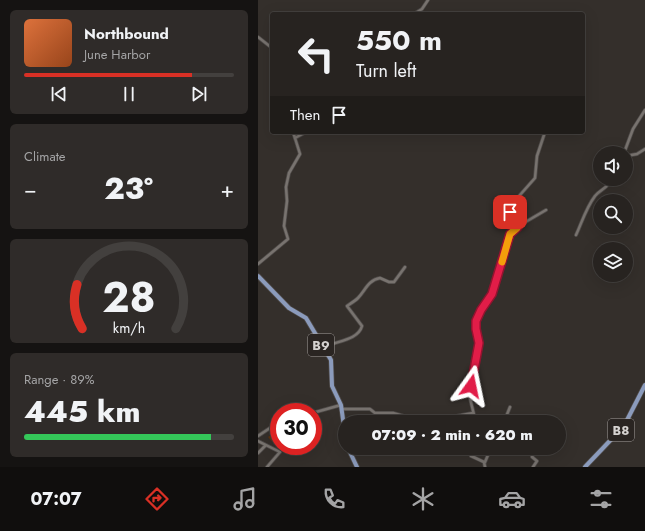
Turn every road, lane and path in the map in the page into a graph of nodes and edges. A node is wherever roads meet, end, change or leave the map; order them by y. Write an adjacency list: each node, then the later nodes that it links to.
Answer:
1 (428, 0): 2 (street)
2 (417, 12)
3 (258, 37): 4 (street)
4 (270, 46)
5 (645, 110): 10 (street)
6 (294, 134): 9 (street)
7 (302, 134): 9 (street)
8 (544, 134): 15 (street)
9 (295, 138): 17 (street)
10 (627, 146)
11 (645, 149): 12 (street)
12 (633, 155)
13 (608, 186): 16 (street)
14 (546, 210): 15 (street)
15 (518, 227): 25 (street)
16 (576, 235)
17 (258, 264)
18 (405, 267): 20 (street)
19 (258, 276): 20 (main road, B9)
20 (323, 348): 22 (main road, B9)
21 (645, 385): 43 (main road, B8)
22 (342, 407): 24 (street); 26 (main road, B9); 27 (street)
23 (510, 407): 29 (street)
24 (322, 411)
25 (473, 413): 28 (street)
26 (343, 415)
27 (400, 415)
28 (462, 415)
29 (507, 415)
30 (270, 428): 31 (street)
31 (258, 436)
32 (258, 441): 33 (street)
33 (265, 446): 34 (street); 40 (street)
34 (258, 454)
35 (351, 455): 41 (main road)
36 (471, 455): 39 (street)
37 (489, 455): 39 (street)
38 (533, 455): 42 (street)
39 (485, 465)
40 (267, 467)
41 (357, 467)
42 (533, 467)
43 (585, 467)

